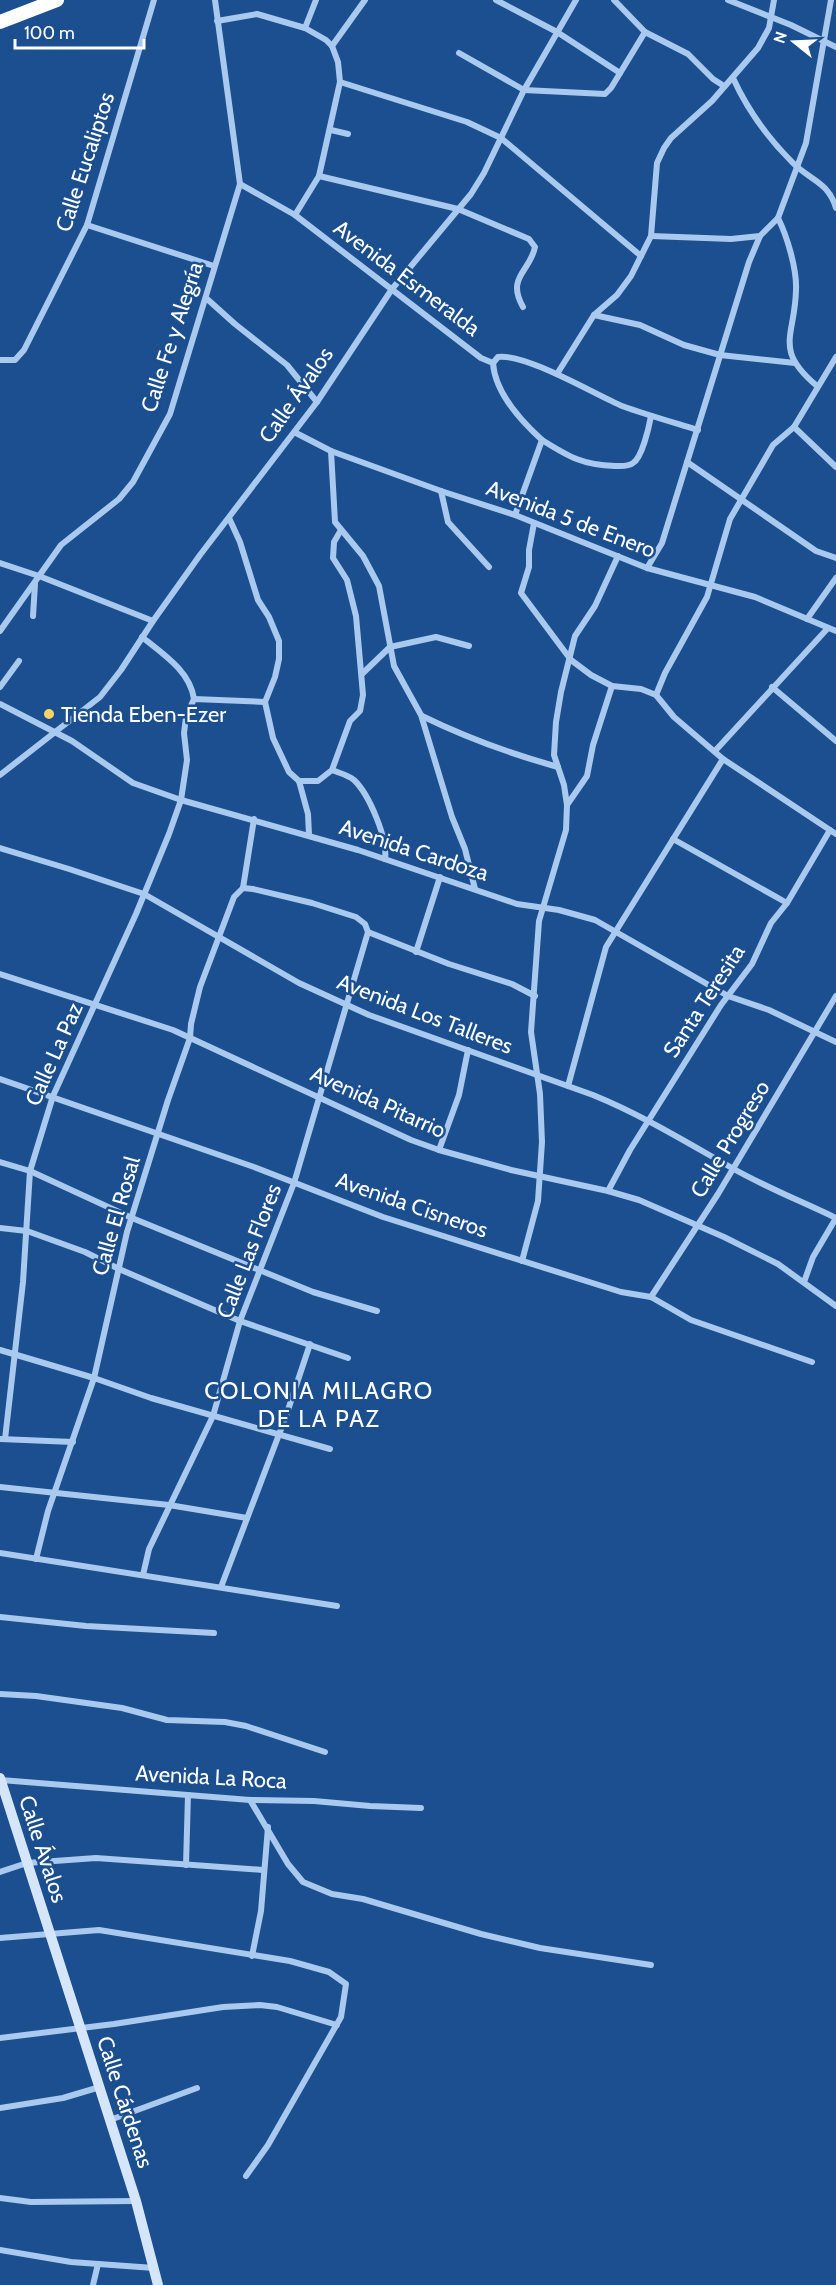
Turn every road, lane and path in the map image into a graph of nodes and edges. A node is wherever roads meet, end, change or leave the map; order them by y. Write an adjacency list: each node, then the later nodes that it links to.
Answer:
1 (57, 0): 14 (highway)
2 (154, 0): 37 (street, Calle Eucaliptos)
3 (215, 0): 13 (street, Calle Fe y Alegría)
4 (316, 0): 15 (street)
5 (365, 0): 19 (street)
6 (496, 0): 16 (street)
7 (576, 0): 16 (street, Calle Ávalos)
8 (614, 0): 17 (street)
9 (728, 0): 12 (street)
10 (774, 0): 12 (street)
11 (831, 0): 18 (street)
12 (772, 16): 18 (street); 23 (street)
13 (217, 21): 15 (street); 32 (street, Calle Fe y Alegría)
14 (0, 22)
15 (305, 28): 19 (street)
16 (557, 32): 22 (street); 26 (street, Calle Ávalos)
17 (645, 32): 22 (street); 25 (street)
18 (823, 39): 20 (street); 30 (street)
19 (332, 46): 24 (street)
20 (836, 47)
21 (459, 53): 26 (street)
22 (620, 73): 26 (street)
23 (733, 78): 25 (street); 30 (street)
24 (340, 82): 27 (street); 29 (street)
25 (724, 86): 38 (street)
26 (524, 90): 29 (street, Calle Ávalos)
27 (331, 130): 28 (street); 31 (street)
28 (348, 134)
29 (501, 138): 34 (street, Calle Ávalos); 40 (street)
30 (798, 168): 33 (street); 36 (street)
31 (319, 176): 34 (street); 35 (street)
32 (240, 184): 35 (street, Avenida Esmeralda); 41 (street, Calle Fe y Alegría)
33 (836, 208)
34 (458, 209): 42 (street, Calle Ávalos); 44 (street)
35 (295, 215): 42 (street, Avenida Esmeralda)
36 (778, 218): 39 (street); 50 (street)
37 (87, 225): 41 (street); 48 (street, Calle Eucaliptos)
38 (651, 236): 39 (street); 40 (street)
39 (760, 236): 46 (street)
40 (641, 256): 45 (street)
41 (214, 266): 43 (street, Calle Fe y Alegría)
42 (392, 289): 49 (street, Avenida Esmeralda); 53 (street, Calle Ávalos)
43 (206, 298): 53 (street); 73 (street, Calle Fe y Alegría)
44 (523, 307)
45 (594, 315): 46 (street); 51 (street)
46 (720, 355): 50 (street); 56 (street)
47 (836, 357): 52 (street)
48 (0, 360)
49 (493, 363): 51 (street, Avenida Esmeralda); 58 (street)
50 (795, 363): 52 (street)
51 (557, 374): 54 (street, Avenida Esmeralda)
52 (817, 386): 55 (street)
53 (317, 402): 57 (street, Calle Ávalos)
54 (651, 416): 56 (street, Avenida Esmeralda); 58 (street)
55 (795, 427): 61 (street); 63 (street)
56 (698, 430): 60 (street)
57 (296, 433): 59 (street, Avenida 5 de Enero); 65 (street, Calle Ávalos)
58 (542, 440): 64 (street)
59 (331, 451): 62 (street, Avenida 5 de Enero); 67 (street)
60 (687, 462): 63 (street); 72 (street)
61 (835, 465)
62 (441, 492): 64 (street, Avenida 5 de Enero); 71 (street)
63 (741, 500): 69 (street); 76 (street)
64 (515, 515): 66 (street, Avenida 5 de Enero)
65 (229, 518): 79 (street, Calle Ávalos); 94 (street)
66 (534, 523): 68 (street, Avenida 5 de Enero); 86 (street)
67 (341, 530): 85 (street); 88 (street)
68 (618, 556): 72 (street, Avenida 5 de Enero); 86 (street)
69 (836, 558)
70 (0, 563): 73 (street)
71 (489, 567)
72 (647, 568): 76 (street, Avenida 5 de Enero)
73 (39, 576): 75 (street, Calle Fe y Alegría); 79 (street)
74 (836, 578): 78 (street)
75 (35, 583): 77 (street); 81 (street, Calle Fe y Alegría)
76 (711, 585): 78 (street, Avenida 5 de Enero); 92 (street)
77 (33, 616)
78 (807, 619): 80 (street, Avenida 5 de Enero)
79 (153, 621): 83 (street, Calle Ávalos)
80 (828, 628): 82 (street, Avenida 5 de Enero); 91 (street)
81 (0, 631)
82 (836, 632)
83 (142, 637): 93 (street); 97 (street, Calle Ávalos)
84 (469, 646): 85 (street)
85 (390, 648): 88 (street); 96 (street)
86 (569, 658): 89 (street); 101 (street)
87 (18, 661): 90 (street)
88 (362, 674): 102 (street)
89 (612, 686): 92 (street); 106 (street)
90 (0, 687)
91 (772, 687): 98 (street); 99 (street)
92 (656, 695): 99 (street)
93 (197, 699): 94 (street); 105 (street, Calle La Paz)
94 (265, 702): 104 (street)
95 (0, 704): 97 (street, Avenida Cardoza)
96 (421, 715): 101 (street); 115 (street)
97 (56, 731): 103 (street, Calle Ávalos); 105 (street, Avenida Cardoza)
98 (836, 741)
99 (715, 751): 100 (street)
100 (723, 759): 108 (street); 110 (street)
101 (558, 767): 106 (street)
102 (332, 770): 104 (street); 112 (street)
103 (0, 775)
104 (299, 782): 109 (street)
105 (181, 800): 107 (street, Avenida Cardoza); 116 (street, Calle La Paz)
106 (567, 805): 118 (street)
107 (254, 819): 109 (street, Avenida Cardoza); 114 (street)
108 (833, 832): 117 (street, Santa Teresita)
109 (309, 835): 112 (street, Avenida Cardoza)
110 (674, 839): 117 (street); 120 (street)
111 (0, 849): 116 (street, Avenida Los Talleres)
112 (385, 859): 113 (street, Avenida Cardoza)
113 (440, 877): 115 (street, Avenida Cardoza); 122 (street)
114 (243, 888): 119 (street); 121 (street, Calle El Rosal)
115 (475, 889): 118 (street, Avenida Cardoza)
116 (144, 894): 121 (street, Avenida Los Talleres); 127 (street, Calle La Paz)
117 (787, 903): 125 (street, Santa Teresita)
118 (543, 908): 120 (street, Avenida Cardoza); 124 (street)
119 (369, 932): 122 (street); 128 (street, Calle Las Flores)
120 (615, 932): 125 (street, Avenida Cardoza); 135 (street)
121 (218, 935): 128 (street, Avenida Los Talleres); 130 (street, Calle El Rosal)
122 (416, 952): 124 (street)
123 (0, 974): 127 (street, Avenida Pitarrio)
124 (535, 996): 133 (street)
125 (728, 996): 129 (street, Avenida Cardoza); 138 (street, Santa Teresita)
126 (836, 996): 129 (street, Calle Progreso)
127 (95, 1005): 130 (street, Avenida Pitarrio); 136 (street, Calle La Paz)
128 (348, 1005): 132 (street, Avenida Los Talleres); 137 (street, Calle Las Flores)
129 (815, 1031): 131 (street, Avenida Cardoza); 142 (street, Calle Progreso)
130 (190, 1038): 137 (street, Avenida Pitarrio); 139 (street, Calle El Rosal)
131 (836, 1042)
132 (468, 1050): 133 (street, Avenida Los Talleres); 140 (street)
133 (537, 1076): 135 (street, Avenida Los Talleres); 144 (street)
134 (0, 1079): 136 (street, Avenida Cisneros)
135 (568, 1086): 138 (street, Avenida Los Talleres)
136 (53, 1096): 139 (street, Avenida Cisneros); 143 (street, Calle La Paz)
137 (320, 1096): 140 (street, Avenida Pitarrio); 145 (street, Calle Las Flores)
138 (648, 1121): 142 (street, Avenida Los Talleres); 146 (street, Santa Teresita)
139 (158, 1135): 145 (street, Avenida Cisneros); 147 (street, Calle El Rosal)
140 (439, 1150): 144 (street, Avenida Pitarrio)
141 (0, 1162): 143 (street)
142 (733, 1169): 148 (street, Avenida Los Talleres); 149 (street, Calle Progreso)
143 (30, 1171): 147 (street); 151 (street, Calle La Paz)
144 (539, 1177): 146 (street, Avenida Pitarrio); 152 (street)
145 (294, 1183): 152 (street, Avenida Cisneros); 154 (street, Calle Las Flores)
146 (608, 1191): 149 (street, Avenida Pitarrio)
147 (132, 1218): 153 (street, Calle El Rosal); 154 (street)
148 (836, 1218): 155 (street)
149 (698, 1226): 155 (street, Avenida Pitarrio); 156 (street, Calle Progreso)
150 (0, 1228): 151 (street)
151 (27, 1231): 153 (street); 162 (street, Calle La Paz)
152 (522, 1261): 156 (street, Avenida Cisneros)
153 (119, 1269): 159 (street); 165 (street, Calle El Rosal)
154 (261, 1269): 158 (street); 159 (street, Calle Las Flores)
155 (804, 1282): 157 (street, Avenida Pitarrio)
156 (651, 1298): 164 (street, Avenida Cisneros)
157 (836, 1306)
158 (377, 1311)
159 (240, 1321): 160 (street); 166 (street, Calle Las Flores)
160 (310, 1344): 163 (street); 167 (street)
161 (0, 1350): 162 (street)
162 (15, 1354): 165 (street); 168 (street, Calle La Paz)
163 (348, 1358)
164 (812, 1362)
165 (94, 1378): 166 (street); 169 (street, Calle El Rosal)
166 (213, 1416): 167 (street); 173 (street, Calle Las Flores)
167 (279, 1435): 170 (street); 174 (street)
168 (3, 1439): 169 (street)
169 (73, 1442): 172 (street, Calle El Rosal)
170 (330, 1449)
171 (0, 1486): 172 (street)
172 (56, 1492): 173 (street); 176 (street, Calle El Rosal)
173 (169, 1505): 174 (street); 177 (street, Calle Las Flores)
174 (247, 1518): 178 (street)
175 (0, 1553): 176 (street)
176 (36, 1559): 177 (street)
177 (143, 1575): 178 (street)
178 (221, 1587): 179 (street)
179 (337, 1606)
180 (0, 1617): 181 (street)
181 (213, 1633)
182 (0, 1694): 183 (street)
183 (325, 1752)
184 (0, 1780): 185 (street, Avenida La Roca); 189 (street, Calle Ávalos)
185 (188, 1795): 186 (street, Avenida La Roca); 190 (street)
186 (250, 1800): 187 (street, Avenida La Roca); 188 (street)
187 (421, 1808)
188 (268, 1826): 191 (street); 196 (street)
189 (27, 1863): 190 (street); 192 (street); 193 (street, Calle Ávalos)
190 (186, 1865): 191 (street)
191 (263, 1870): 195 (street)
192 (0, 1872)
193 (50, 1932): 194 (street); 195 (street); 198 (street, Calle Cárdenas)
194 (0, 1938)
195 (252, 1956): 197 (street)
196 (651, 1965)
197 (337, 2025): 198 (street); 204 (street)
198 (81, 2028): 199 (street); 200 (street, Calle Cárdenas)
199 (0, 2038)
200 (100, 2087): 202 (street); 203 (street, Calle Cárdenas)
201 (197, 2088): 203 (street)
202 (0, 2108)
203 (110, 2120): 206 (street, Calle Cárdenas)
204 (246, 2176)
205 (0, 2198): 206 (street)
206 (136, 2201): 209 (street, Calle Cárdenas)
207 (0, 2250): 208 (street)
208 (98, 2264): 209 (street); 210 (street)
209 (155, 2268): 211 (street, Calle Cárdenas)
210 (93, 2285)
211 (158, 2285)

